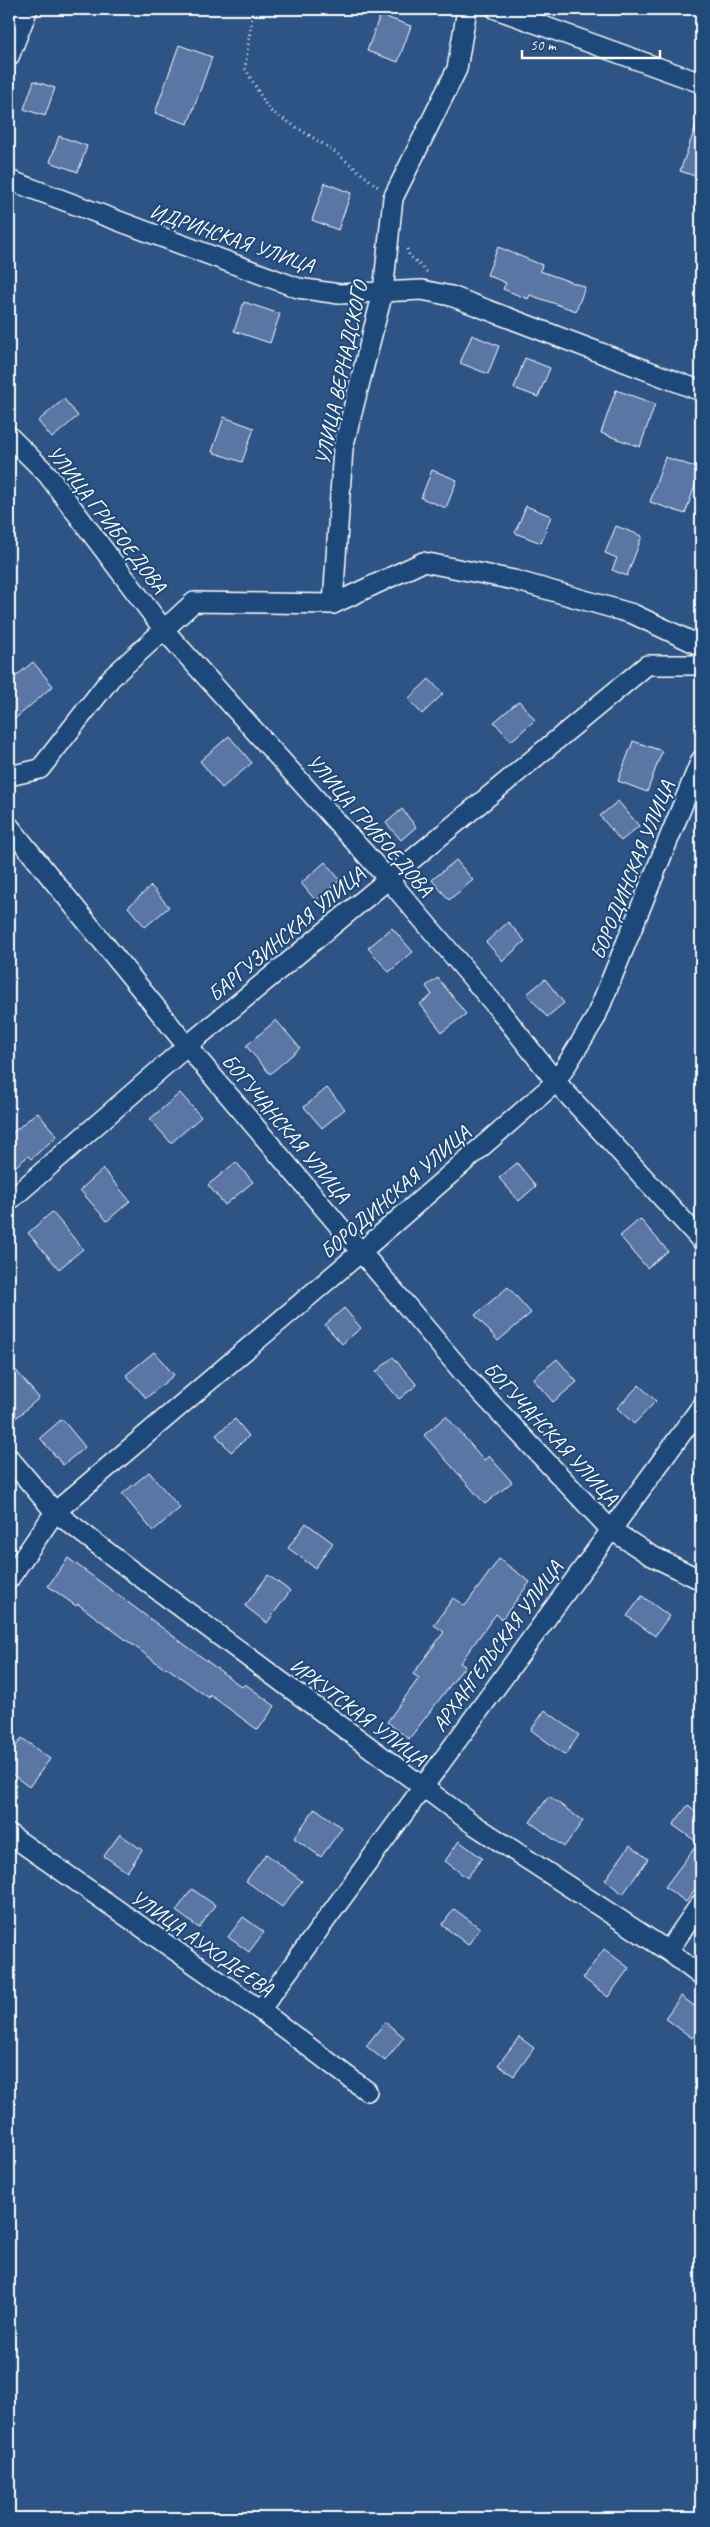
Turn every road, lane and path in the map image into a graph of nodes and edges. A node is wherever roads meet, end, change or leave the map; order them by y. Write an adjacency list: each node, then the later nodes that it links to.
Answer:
1 (28, 9): 5 (street)
2 (253, 9): 8 (path)
3 (467, 9): 8 (street, УЛИЦА ВЕРНАДСКОГО)
4 (496, 9): 6 (street)
5 (9, 57)
6 (701, 83)
7 (9, 180): 11 (street, ИДРИНСКАЯ УЛИЦА)
8 (393, 198): 11 (street, УЛИЦА ВЕРНАДСКОГО)
9 (406, 245): 10 (path)
10 (430, 275)
11 (383, 292): 12 (street, ИДРИНСКАЯ УЛИЦА); 14 (street, УЛИЦА ВЕРНАДСКОГО)
12 (701, 391)
13 (9, 436): 15 (street, УЛИЦА ГРИБОЕДОВА)
14 (333, 604): 15 (street); 16 (street)
15 (164, 630): 19 (street); 21 (street, УЛИЦА ГРИБОЕДОВА)
16 (701, 646)
17 (701, 665): 21 (street, БАРГУЗИНСКАЯ УЛИЦА)
18 (701, 760): 23 (street, БОРОДИНСКАЯ УЛИЦА)
19 (9, 776)
20 (9, 826): 22 (street, БОГУЧАНСКАЯ УЛИЦА)
21 (388, 879): 22 (street, БАРГУЗИНСКАЯ УЛИЦА); 23 (street, УЛИЦА ГРИБОЕДОВА)
22 (187, 1046): 24 (street, БАРГУЗИНСКАЯ УЛИЦА); 26 (street, БОГУЧАНСКАЯ УЛИЦА)
23 (556, 1082): 25 (street, УЛИЦА ГРИБОЕДОВА); 26 (street, БОРОДИНСКАЯ УЛИЦА)
24 (9, 1201)
25 (701, 1240)
26 (362, 1251): 29 (street, БОРОДИНСКАЯ УЛИЦА); 30 (street, БОГУЧАНСКАЯ УЛИЦА)
27 (701, 1407): 30 (street, АРХАНГЕЛЬСКАЯ УЛИЦА)
28 (9, 1458): 29 (street, ИРКУТСКАЯ УЛИЦА)
29 (55, 1512): 31 (street, БОРОДИНСКАЯ УЛИЦА); 33 (street, ИРКУТСКАЯ УЛИЦА)
30 (610, 1529): 32 (street, БОГУЧАНСКАЯ УЛИЦА); 33 (street, АРХАНГЕЛЬСКАЯ УЛИЦА)
31 (9, 1578)
32 (701, 1580)
33 (423, 1788): 36 (street, ИРКУТСКАЯ УЛИЦА); 38 (street, АРХАНГЕЛЬСКАЯ УЛИЦА)
34 (9, 1834): 38 (street, УЛИЦА АУХОДЕЕВА)
35 (701, 1904): 36 (street)
36 (668, 1951): 37 (street, ИРКУТСКАЯ УЛИЦА)
37 (701, 1976)
38 (260, 2010): 39 (street, УЛИЦА АУХОДЕЕВА)
39 (368, 2091)

